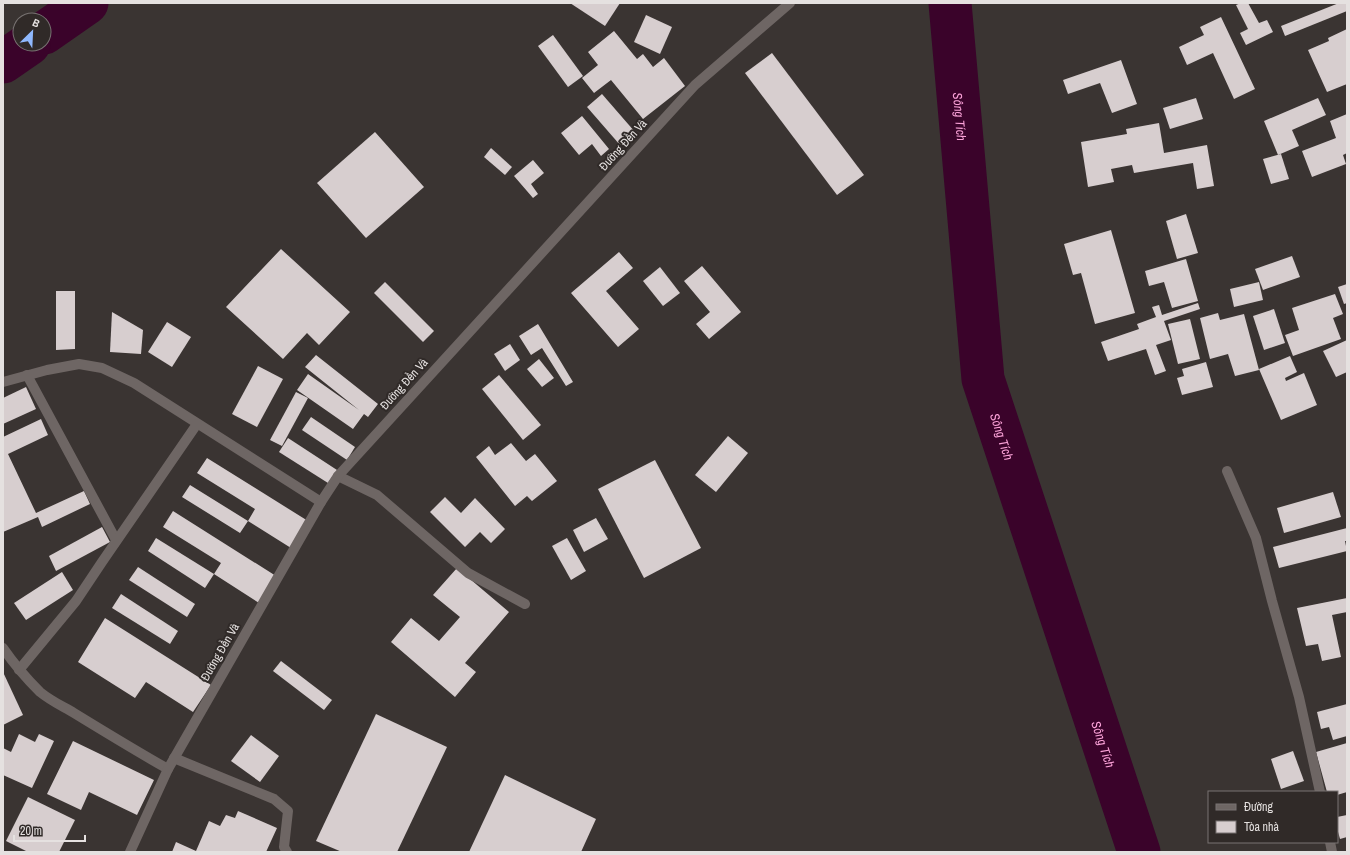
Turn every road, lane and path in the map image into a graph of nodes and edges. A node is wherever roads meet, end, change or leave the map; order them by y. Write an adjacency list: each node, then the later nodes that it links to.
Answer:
1 (790, 3): 6 (street, Đường Đền Và)
2 (27, 375): 3 (street); 4 (street); 8 (street)
3 (3, 382)
4 (196, 424): 7 (street); 8 (street)
5 (1227, 471): 14 (street)
6 (338, 476): 7 (street, Đường Đền Và); 9 (street)
7 (320, 502): 12 (street, Đường Đền Và)
8 (116, 540): 11 (street)
9 (525, 604)
10 (3, 648): 11 (street)
11 (19, 670): 13 (street)
12 (174, 758): 13 (street, Đường Đền Và); 16 (street)
13 (168, 770): 15 (street, Đường Đền Và)
14 (1320, 791)
15 (130, 852)
16 (287, 852)

